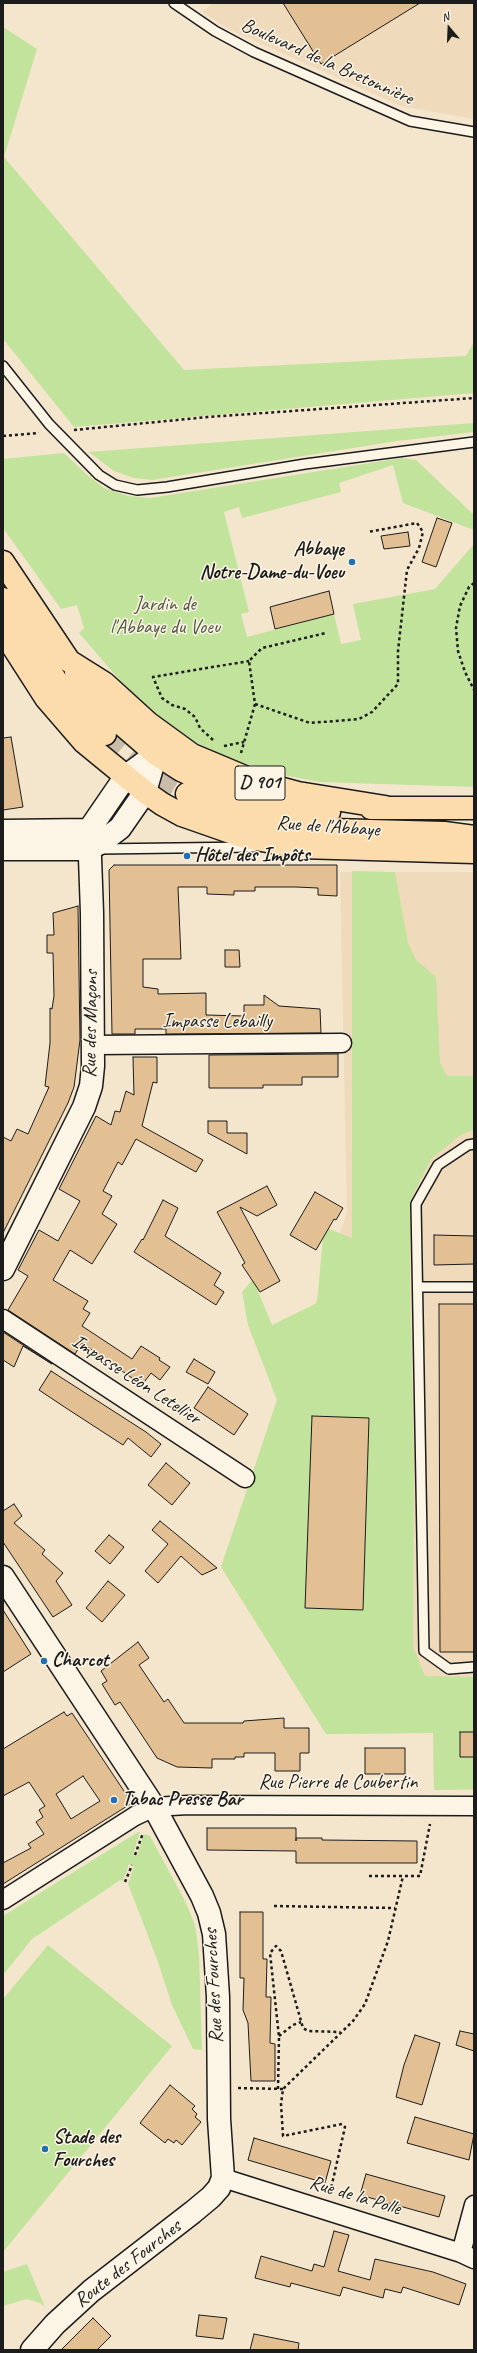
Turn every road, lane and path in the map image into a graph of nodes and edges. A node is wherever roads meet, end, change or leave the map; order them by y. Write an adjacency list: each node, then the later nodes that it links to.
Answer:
1 (174, 3): 2 (lane, Boulevard de la Bretonnière)
2 (474, 132)
3 (3, 366): 8 (lane)
4 (474, 398): 5 (path)
5 (68, 431)
6 (44, 433): 7 (path)
7 (3, 436)
8 (474, 442)
9 (368, 532): 18 (path)
10 (3, 562): 16 (main road, D 901)
11 (474, 583): 17 (path)
12 (6, 608): 19 (main road)
13 (3, 631): 25 (main road, Rue de l'Abbaye)
14 (326, 633): 15 (path)
15 (249, 661): 18 (path); 20 (path)
16 (69, 662): 23 (main road, Rue de l'Abbaye / D 901); 28 (main road, Rue de l'Abbaye / D 901)
17 (474, 690)
18 (255, 704): 21 (path)
19 (105, 734)
20 (216, 742)
21 (244, 742): 22 (path); 24 (path)
22 (222, 746)
23 (156, 754): 25 (main road); 26 (main road); 28 (main road, Rue de l'Abbaye / D 901)
24 (239, 760)
25 (126, 776): 26 (main road, Rue de l'Abbaye); 32 (main road)
26 (145, 792): 32 (main road); 33 (main road, Rue de l'Abbaye)
27 (187, 794): 31 (main road, Rue de l'Abbaye / D 901)
28 (385, 807): 29 (main road, Rue de l'Abbaye / D 901)
29 (474, 808)
30 (3, 831): 32 (main road, Rue de l'Abbaye)
31 (474, 837)
32 (90, 840): 33 (lane, Rue de l'Abbaye); 34 (main road, Rue de l'Abbaye); 37 (main road, Rue des Maçons)
33 (300, 846): 35 (main road, Rue de l'Abbaye)
34 (3, 849)
35 (474, 852)
36 (342, 1043): 37 (street, Impasse Lebailly)
37 (92, 1044): 39 (main road, Rue des Maçons)
38 (474, 1144): 40 (lane)
39 (3, 1269)
40 (420, 1287): 41 (lane); 45 (lane)
41 (474, 1287)
42 (3, 1319): 43 (street, Impasse Léon Letellier)
43 (245, 1478)
44 (3, 1577): 48 (main road)
45 (474, 1667)
46 (432, 1806): 47 (street, Rue Pierre de Coubertin); 48 (street, Rue Pierre de Coubertin); 53 (path)
47 (474, 1806)
48 (154, 1807): 55 (street); 64 (main road, Rue des Fourches)
49 (142, 1834): 50 (path)
50 (135, 1855)
51 (132, 1865): 54 (path)
52 (369, 1876): 53 (path)
53 (403, 1876): 57 (path)
54 (125, 1882)
55 (3, 1900)
56 (274, 1906): 57 (path)
57 (395, 1908): 59 (path)
58 (301, 2022): 59 (path); 60 (path); 60 (path)
59 (340, 2032): 63 (path)
60 (279, 2037): 62 (path)
61 (231, 2088): 62 (path)
62 (278, 2089): 63 (path)
63 (283, 2089): 66 (path)
64 (223, 2178): 66 (street, Rue de la Polle); 68 (main road, Route des Fourches)
65 (474, 2205): 67 (street)
66 (326, 2210): 67 (street, Rue de la Polle)
67 (468, 2256)
68 (32, 2350)

